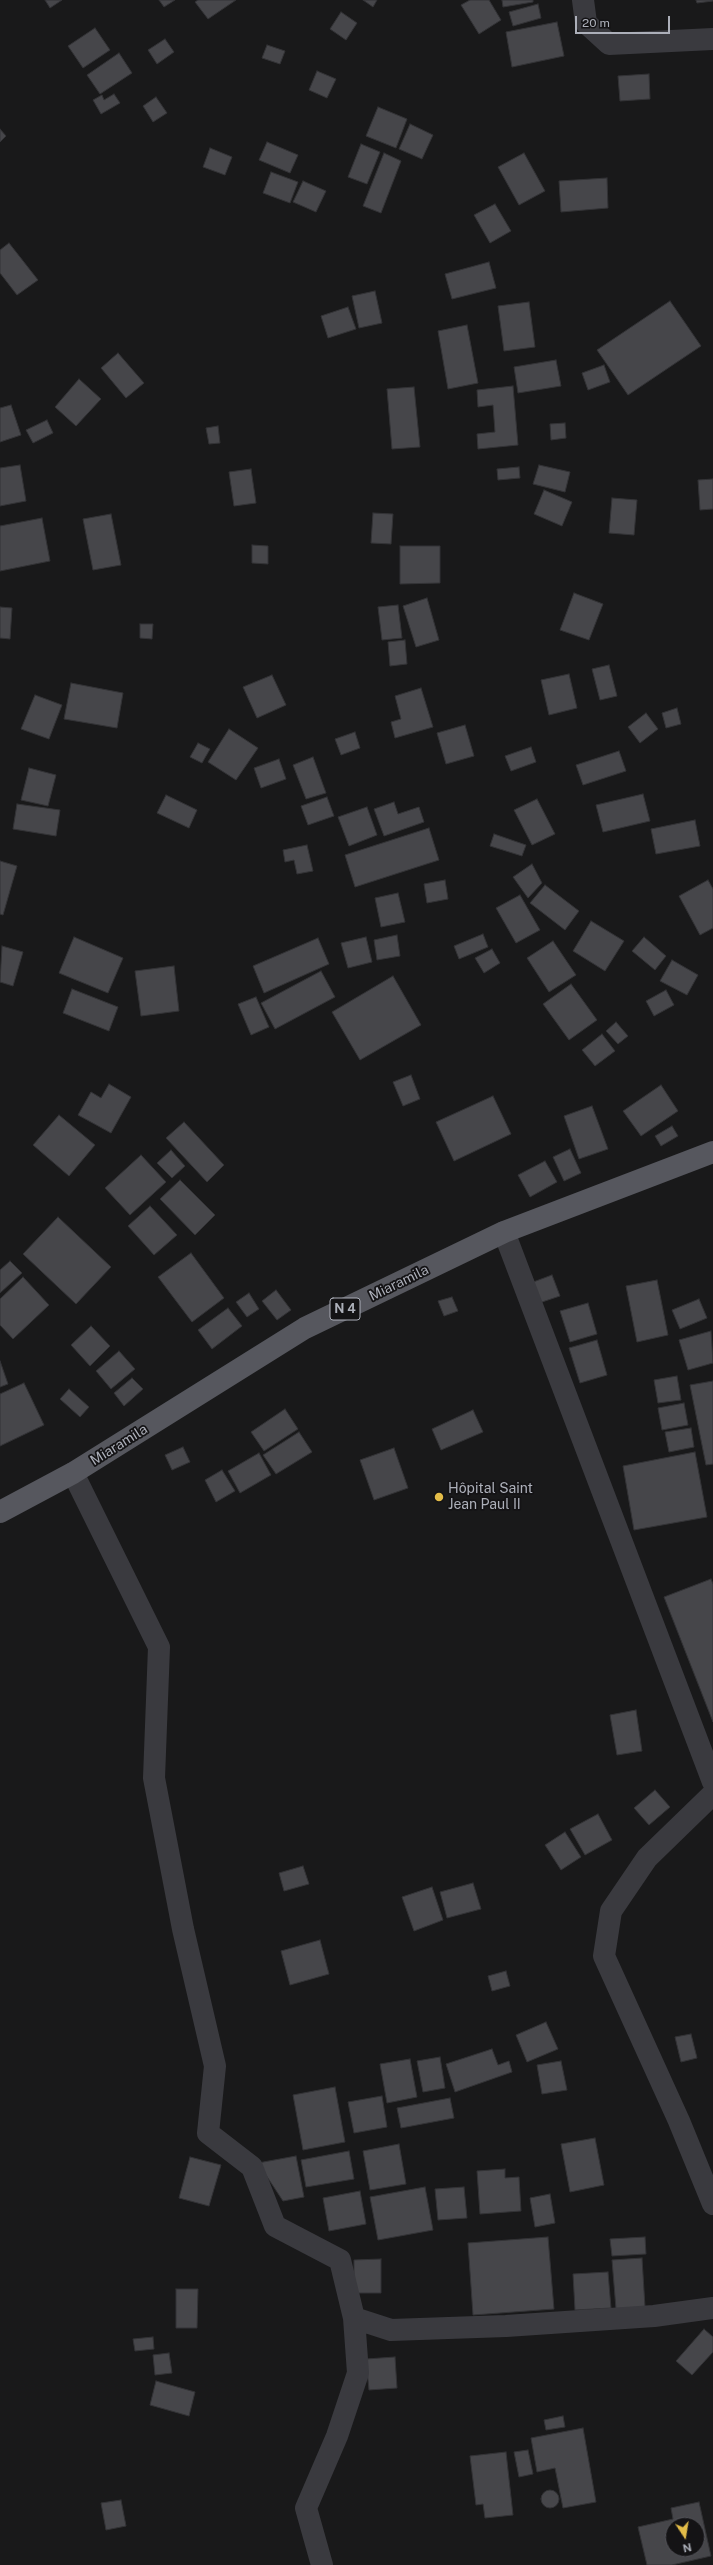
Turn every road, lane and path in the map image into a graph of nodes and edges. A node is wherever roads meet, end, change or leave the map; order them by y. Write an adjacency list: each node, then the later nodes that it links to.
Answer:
1 (583, 0): 2 (street)
2 (713, 39)
3 (713, 1152): 4 (main road, Miaramila / N 4)
4 (504, 1232): 5 (main road, Miaramila / N 4); 7 (street)
5 (73, 1473): 6 (main road, Miaramila / N 4); 11 (street)
6 (0, 1512)
7 (713, 1782)
8 (713, 1794): 9 (street)
9 (713, 2204)
10 (713, 2308): 11 (street)
11 (354, 2318): 12 (street)
12 (322, 2565)

